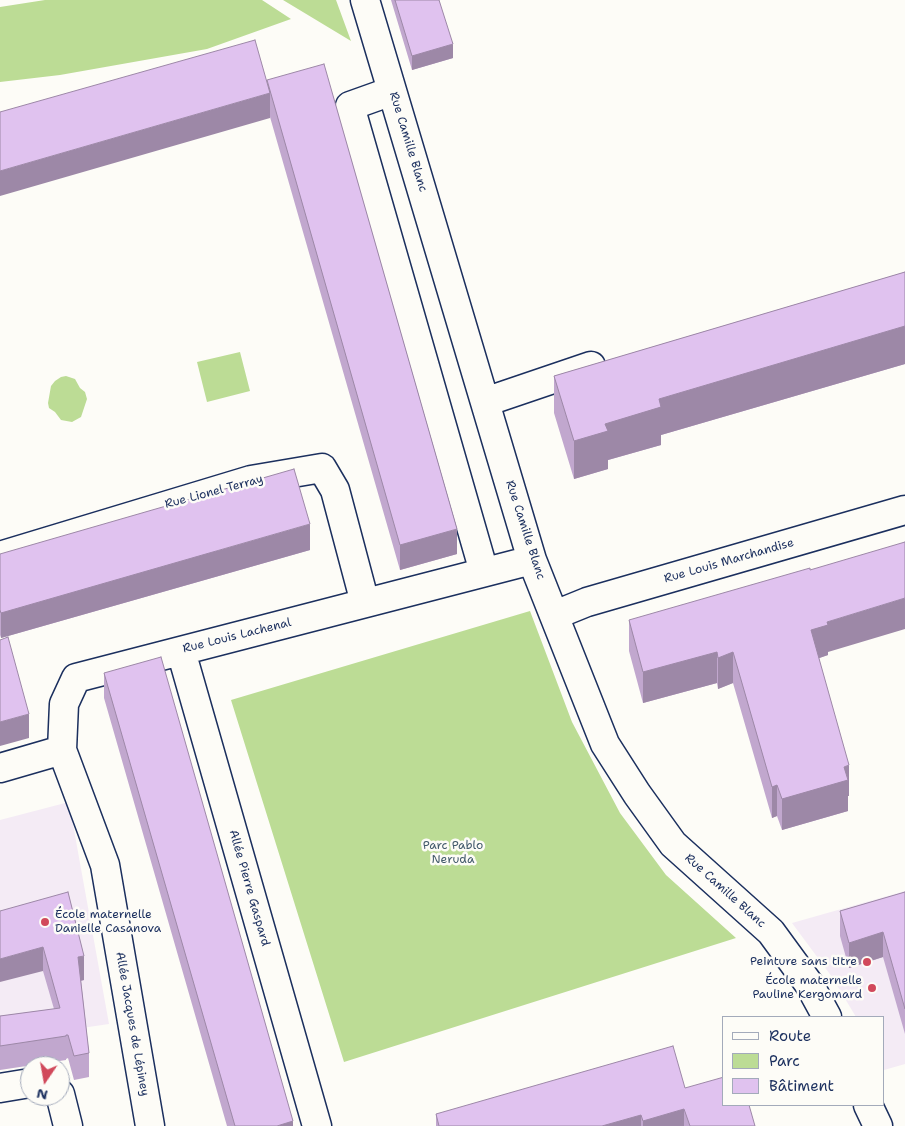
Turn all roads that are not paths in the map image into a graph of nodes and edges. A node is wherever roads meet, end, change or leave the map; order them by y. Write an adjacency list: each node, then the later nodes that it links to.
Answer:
1 (365, 0): 2 (street, Rue Camille Blanc)
2 (392, 91): 4 (street, Rue Camille Blanc); 8 (street)
3 (611, 360): 4 (street)
4 (485, 402): 7 (street, Rue Camille Blanc)
5 (905, 510): 10 (street, Rue Louis Marchandise)
6 (0, 556): 9 (street, Rue Lionel Terray)
7 (532, 560): 8 (street, Rue Louis Lachenal); 10 (street, Rue Camille Blanc)
8 (484, 572): 9 (street, Rue Louis Lachenal)
9 (364, 603): 11 (street, Rue Louis Lachenal)
10 (555, 615): 14 (street, Rue Camille Blanc)
11 (181, 651): 12 (street, Rue Louis Lachenal); 21 (street, Allée Pierre Gaspard)
12 (62, 750): 13 (street); 20 (street, Allée Jacques de Lépiney)
13 (0, 768)
14 (826, 1016)
15 (20, 1085): 16 (street)
16 (0, 1088)
17 (63, 1106): 19 (street)
18 (868, 1106): 22 (street)
19 (68, 1126)
20 (150, 1126)
21 (316, 1126)
22 (878, 1126)

